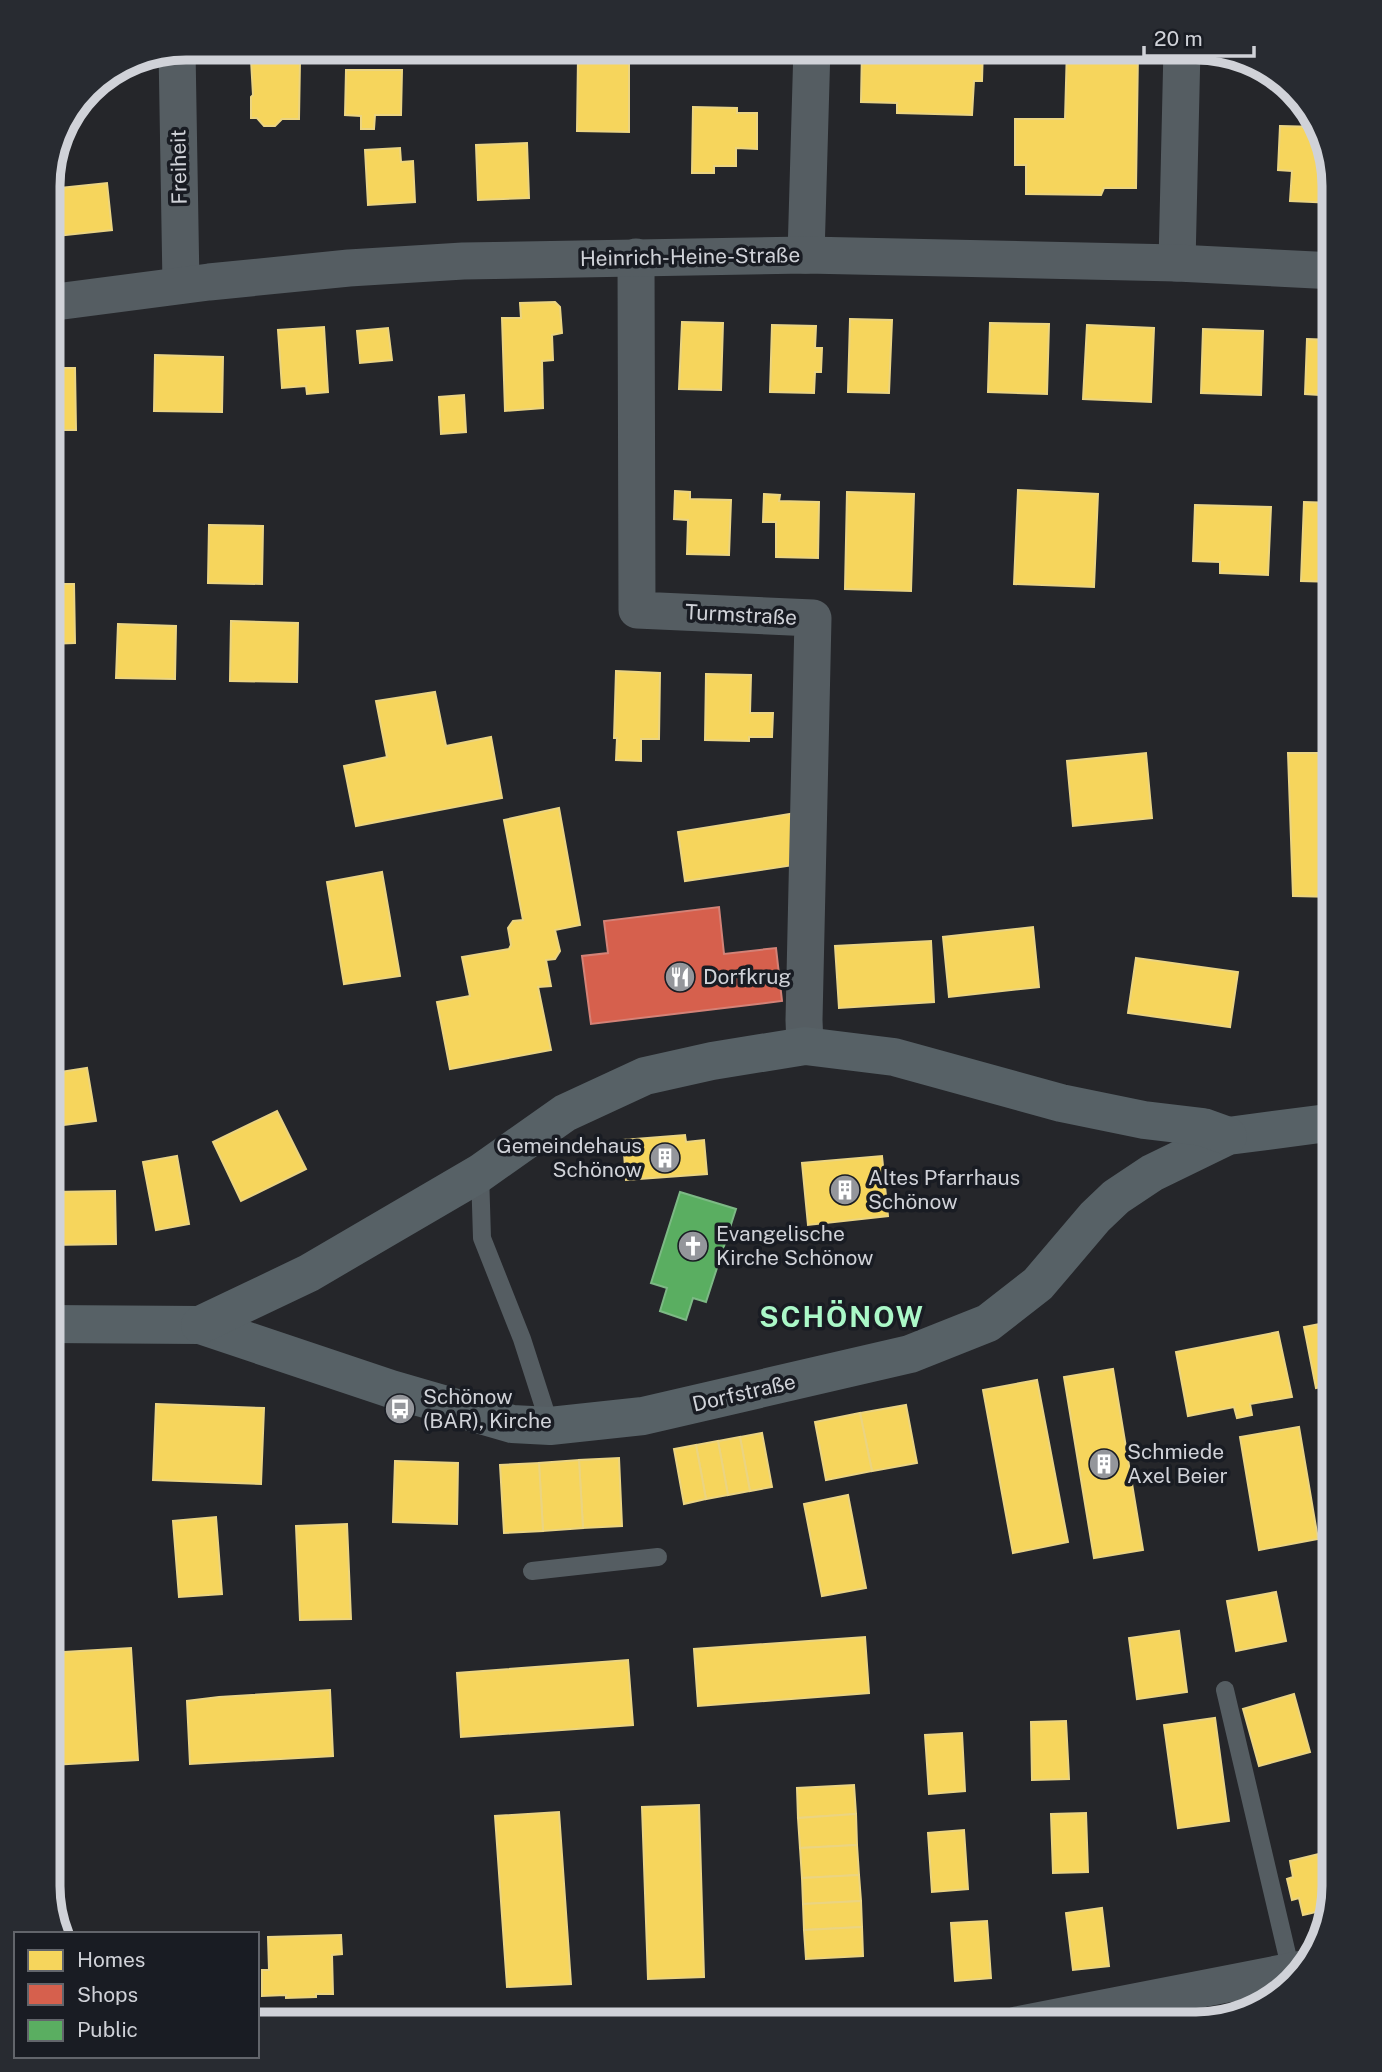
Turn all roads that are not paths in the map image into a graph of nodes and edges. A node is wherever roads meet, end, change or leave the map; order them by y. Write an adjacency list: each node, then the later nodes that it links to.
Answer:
1 (177, 60): 8 (street, Freiheit)
2 (812, 60): 4 (street)
3 (1182, 60): 6 (street)
4 (806, 255): 5 (street, Heinrich-Heine-Straße); 6 (street, Heinrich-Heine-Straße)
5 (636, 257): 8 (street, Heinrich-Heine-Straße); 10 (street, Turmstraße)
6 (1178, 263): 7 (street, Heinrich-Heine-Straße)
7 (1322, 270)
8 (181, 285): 9 (street, Heinrich-Heine-Straße)
9 (60, 301)
10 (805, 1046): 12 (main road, Dorfstraße); 13 (main road, Dorfstraße)
11 (1322, 1124): 12 (main road, Dorfstraße)
12 (1228, 1136): 16 (main road, Dorfstraße)
13 (480, 1173): 15 (main road, Dorfstraße); 16 (lane)
14 (60, 1324): 15 (main road, Dorfstraße)
15 (200, 1325): 16 (main road, Dorfstraße)
16 (550, 1426)
17 (658, 1557): 18 (lane)
18 (532, 1571)
19 (1225, 1690): 20 (lane)
20 (1295, 1964)
21 (1289, 1971): 22 (street)
22 (1085, 2012)

